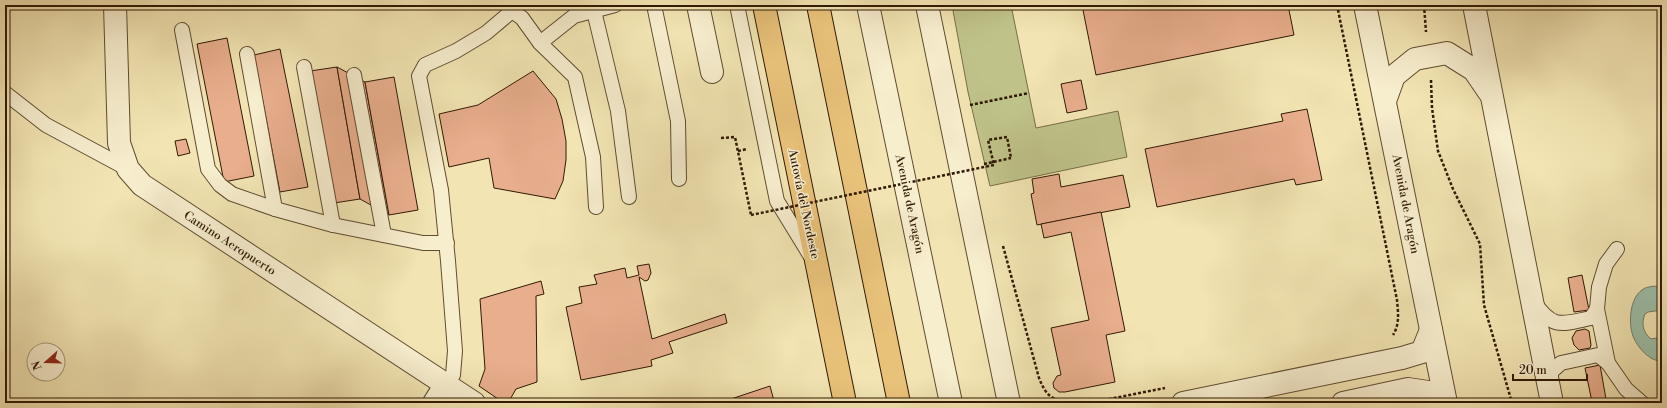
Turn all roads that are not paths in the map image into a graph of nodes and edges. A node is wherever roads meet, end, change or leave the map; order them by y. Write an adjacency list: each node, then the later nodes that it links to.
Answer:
1 (115, 5): 23 (street, Camino Aeropuerto)
2 (615, 5): 13 (lane)
3 (654, 5): 24 (lane)
4 (698, 5): 18 (street)
5 (737, 5): 32 (lane)
6 (764, 5): 32 (highway, Autovía del Nordeste)
7 (818, 5): 43 (highway)
8 (868, 5): 44 (street, Avenida de Aragón)
9 (927, 5): 38 (street)
10 (1365, 5): 22 (street, Avenida de Aragón)
11 (1474, 5): 21 (street)
12 (515, 8): 15 (lane); 30 (lane)
13 (594, 11): 15 (lane); 25 (lane)
14 (182, 30): 27 (lane)
15 (540, 43): 26 (lane)
16 (247, 54): 27 (lane)
17 (304, 67): 28 (lane)
18 (712, 72)
19 (354, 75): 29 (lane)
20 (5, 93): 23 (lane)
21 (1493, 98): 22 (street); 33 (street)
22 (1385, 101): 35 (street, Avenida de Aragón)
23 (128, 169): 37 (street, Camino Aeropuerto)
24 (679, 178)
25 (629, 197)
26 (596, 208)
27 (275, 210): 28 (lane)
28 (333, 225): 29 (lane)
29 (384, 235): 30 (lane)
30 (447, 243): 37 (lane)
31 (1617, 249): 34 (lane)
32 (817, 266): 42 (highway, Autovía del Nordeste)
33 (1531, 299): 34 (lane); 39 (street)
34 (1597, 308): 36 (lane)
35 (1431, 330): 46 (street); 48 (street, Avenida de Aragón)
36 (1608, 363): 39 (lane); 49 (lane)
37 (446, 384): 40 (street); 41 (street, Camino Aeropuerto)
38 (1007, 394): 45 (street)
39 (1550, 394)
40 (434, 403)
41 (474, 403)
42 (845, 403)
43 (899, 403)
44 (951, 403)
45 (1020, 403)
46 (1183, 403)
47 (1343, 403): 48 (street)
48 (1444, 403)
49 (1642, 403)

